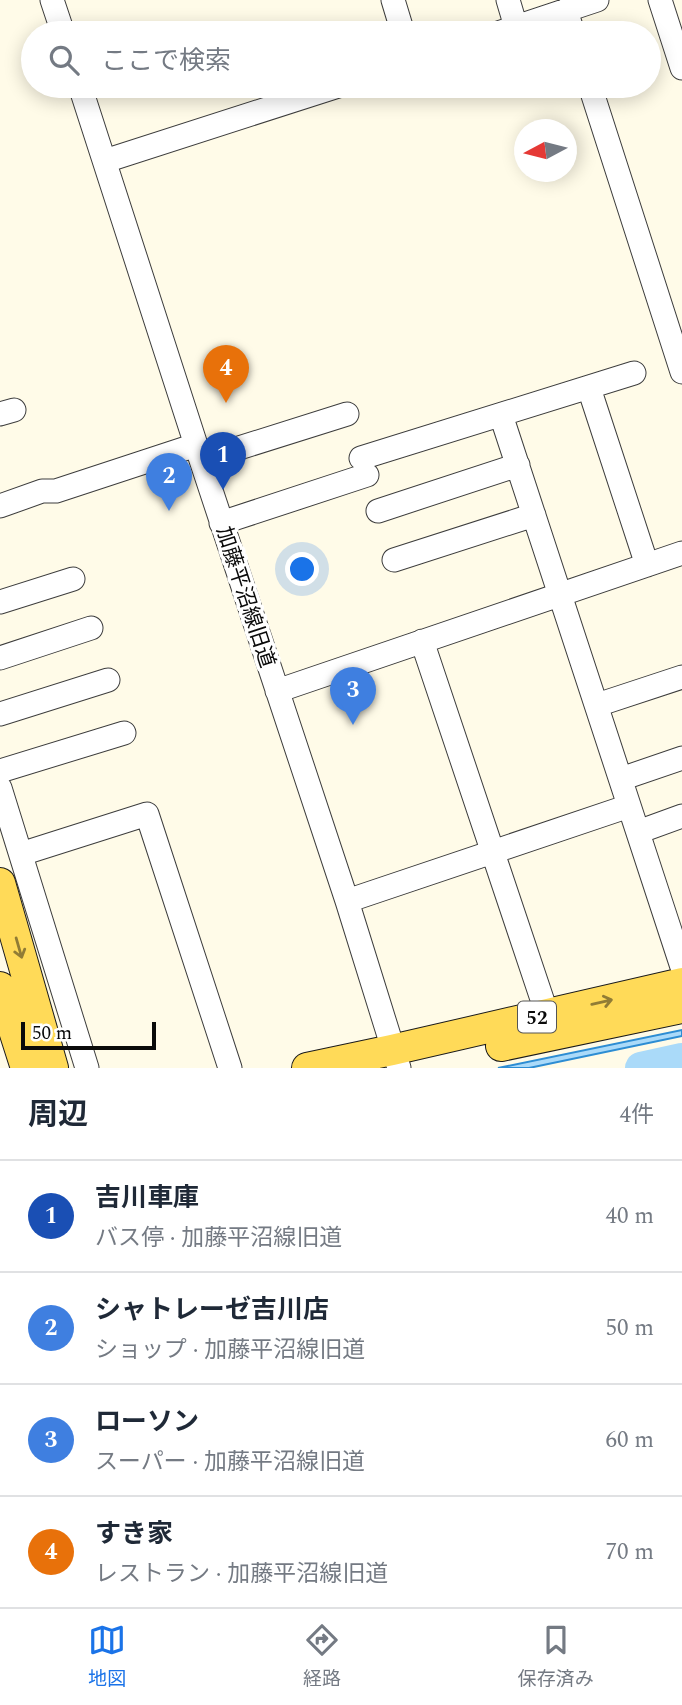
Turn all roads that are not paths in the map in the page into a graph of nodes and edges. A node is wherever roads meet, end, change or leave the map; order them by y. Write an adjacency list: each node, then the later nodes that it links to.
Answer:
1 (52, 0): 7 (street)
2 (393, 0): 8 (street)
3 (508, 0): 9 (street)
4 (597, 0): 6 (street)
5 (660, 0): 12 (street)
6 (566, 10): 10 (street); 11 (street)
7 (59, 21)
8 (399, 21)
9 (507, 21)
10 (534, 21)
11 (569, 21)
12 (682, 68)
13 (84, 98): 16 (street, 加藤平沼線旧道)
14 (301, 98): 16 (street)
15 (594, 98): 17 (street)
16 (105, 161): 23 (street, 加藤平沼線旧道)
17 (672, 309): 18 (street)
18 (682, 372)
19 (634, 373): 20 (street)
20 (589, 388): 22 (street); 31 (street)
21 (347, 414): 23 (street)
22 (501, 415): 24 (street); 28 (street)
23 (198, 453): 25 (street); 28 (street, 加藤平沼線旧道)
24 (518, 465): 26 (street); 27 (street)
25 (0, 506)
26 (378, 511)
27 (534, 515): 30 (street); 33 (street)
28 (221, 523): 40 (street, 加藤平沼線旧道)
29 (682, 553): 31 (street)
30 (394, 560)
31 (647, 565): 33 (street)
32 (73, 579): 34 (street)
33 (561, 594): 36 (street); 41 (street)
34 (0, 602)
35 (91, 628): 37 (street)
36 (422, 641): 40 (street); 51 (street)
37 (0, 658)
38 (682, 677): 41 (street)
39 (108, 680): 42 (street)
40 (277, 691): 54 (street, 加藤平沼線旧道)
41 (597, 705): 46 (street)
42 (0, 714)
43 (124, 733): 45 (street)
44 (682, 758): 46 (street)
45 (0, 771)
46 (621, 779): 48 (street)
47 (0, 788): 52 (street)
48 (629, 806): 50 (street); 51 (street)
49 (682, 816): 50 (street)
50 (638, 832): 55 (street)
51 (493, 853): 54 (street); 59 (street)
52 (21, 854): 63 (street); 64 (street)
53 (0, 883): 62 (main road, one-way to 62)
54 (346, 901): 60 (street, 加藤平沼線旧道)
55 (682, 967)
56 (682, 983): 59 (main road, 52, one-way to 56)
57 (0, 987): 61 (main road)
58 (682, 1008): 60 (main road, 52)
59 (547, 1014): 60 (main road, 52)
60 (396, 1063): 65 (main road, 52)
61 (26, 1068)
62 (53, 1068)
63 (87, 1068)
64 (230, 1068)
65 (307, 1068)

